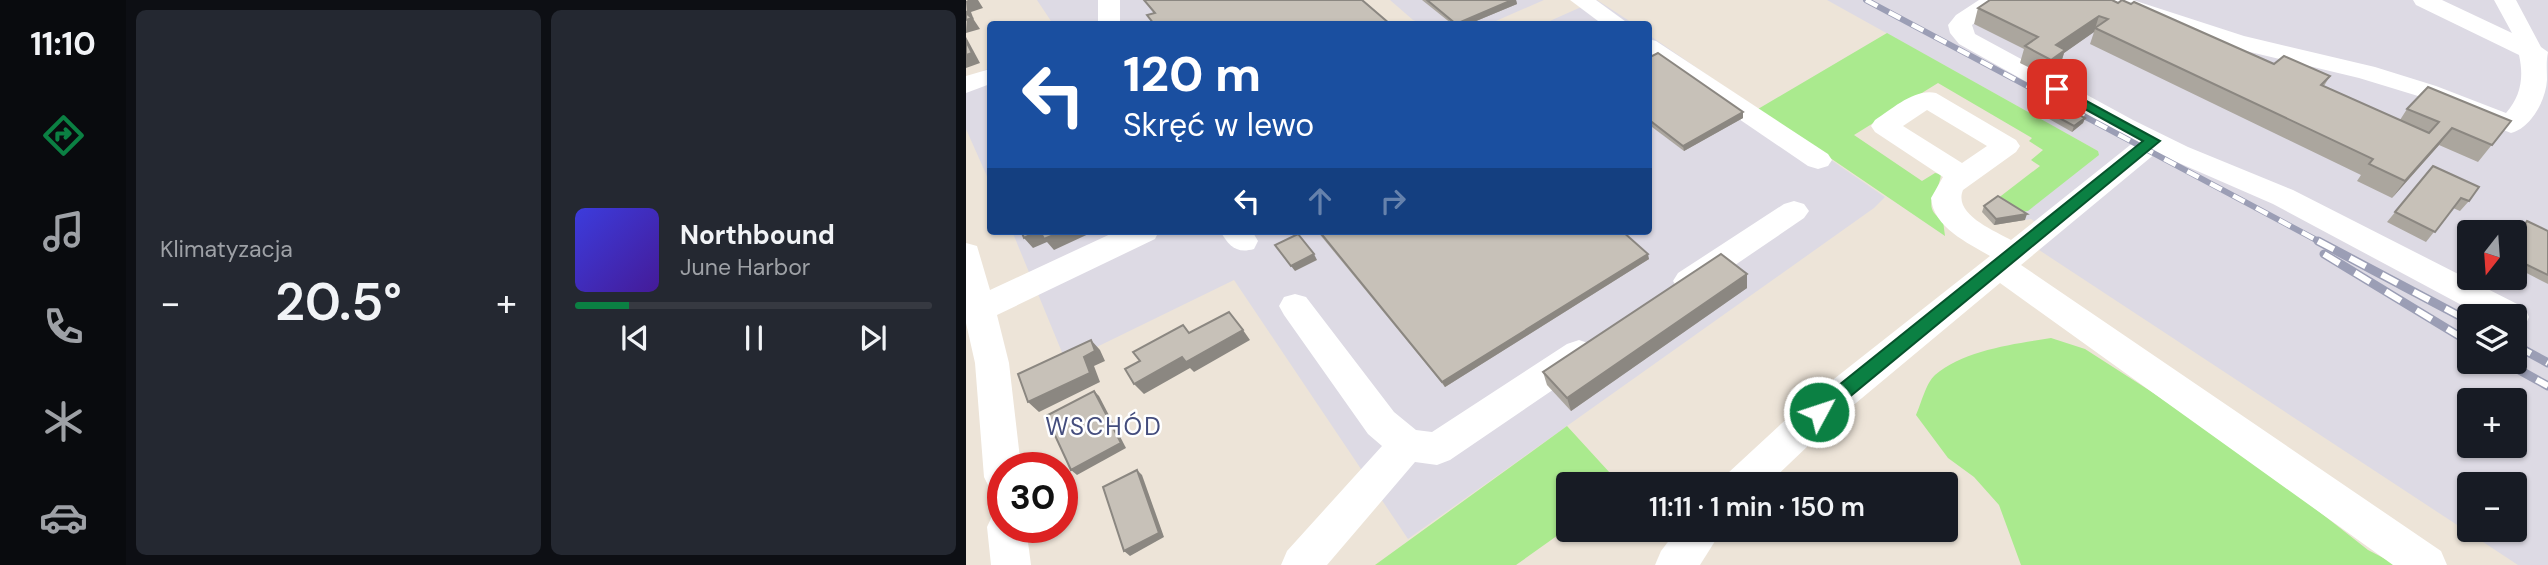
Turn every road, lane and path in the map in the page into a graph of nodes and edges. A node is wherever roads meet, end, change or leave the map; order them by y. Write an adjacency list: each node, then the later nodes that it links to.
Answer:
1 (1109, 0): 7 (street)
2 (1581, 0): 8 (street)
3 (1994, 0): 14 (street)
4 (2110, 0): 13 (street)
5 (2424, 0): 10 (street)
6 (2505, 0): 10 (street)
7 (1109, 21)
8 (1612, 21)
9 (1652, 49): 15 (street)
10 (2539, 55): 13 (street)
11 (987, 77): 12 (street)
12 (966, 85)
13 (2538, 105)
14 (2153, 141): 20 (street); 22 (street)
15 (1818, 160)
16 (1962, 176): 20 (street)
17 (1794, 211): 21 (street)
18 (1136, 235): 24 (street)
19 (966, 254): 24 (street)
20 (2004, 260): 28 (street); 34 (street)
21 (1668, 295)
22 (2488, 304)
23 (1295, 306): 26 (street)
24 (981, 308): 27 (street)
25 (1610, 334): 26 (street)
26 (1407, 445): 32 (street)
27 (1001, 452)
28 (1755, 472)
29 (1693, 542): 33 (street)
30 (1009, 543): 31 (street)
31 (1011, 565)
32 (1301, 565)
33 (1675, 565)
34 (2427, 565)

